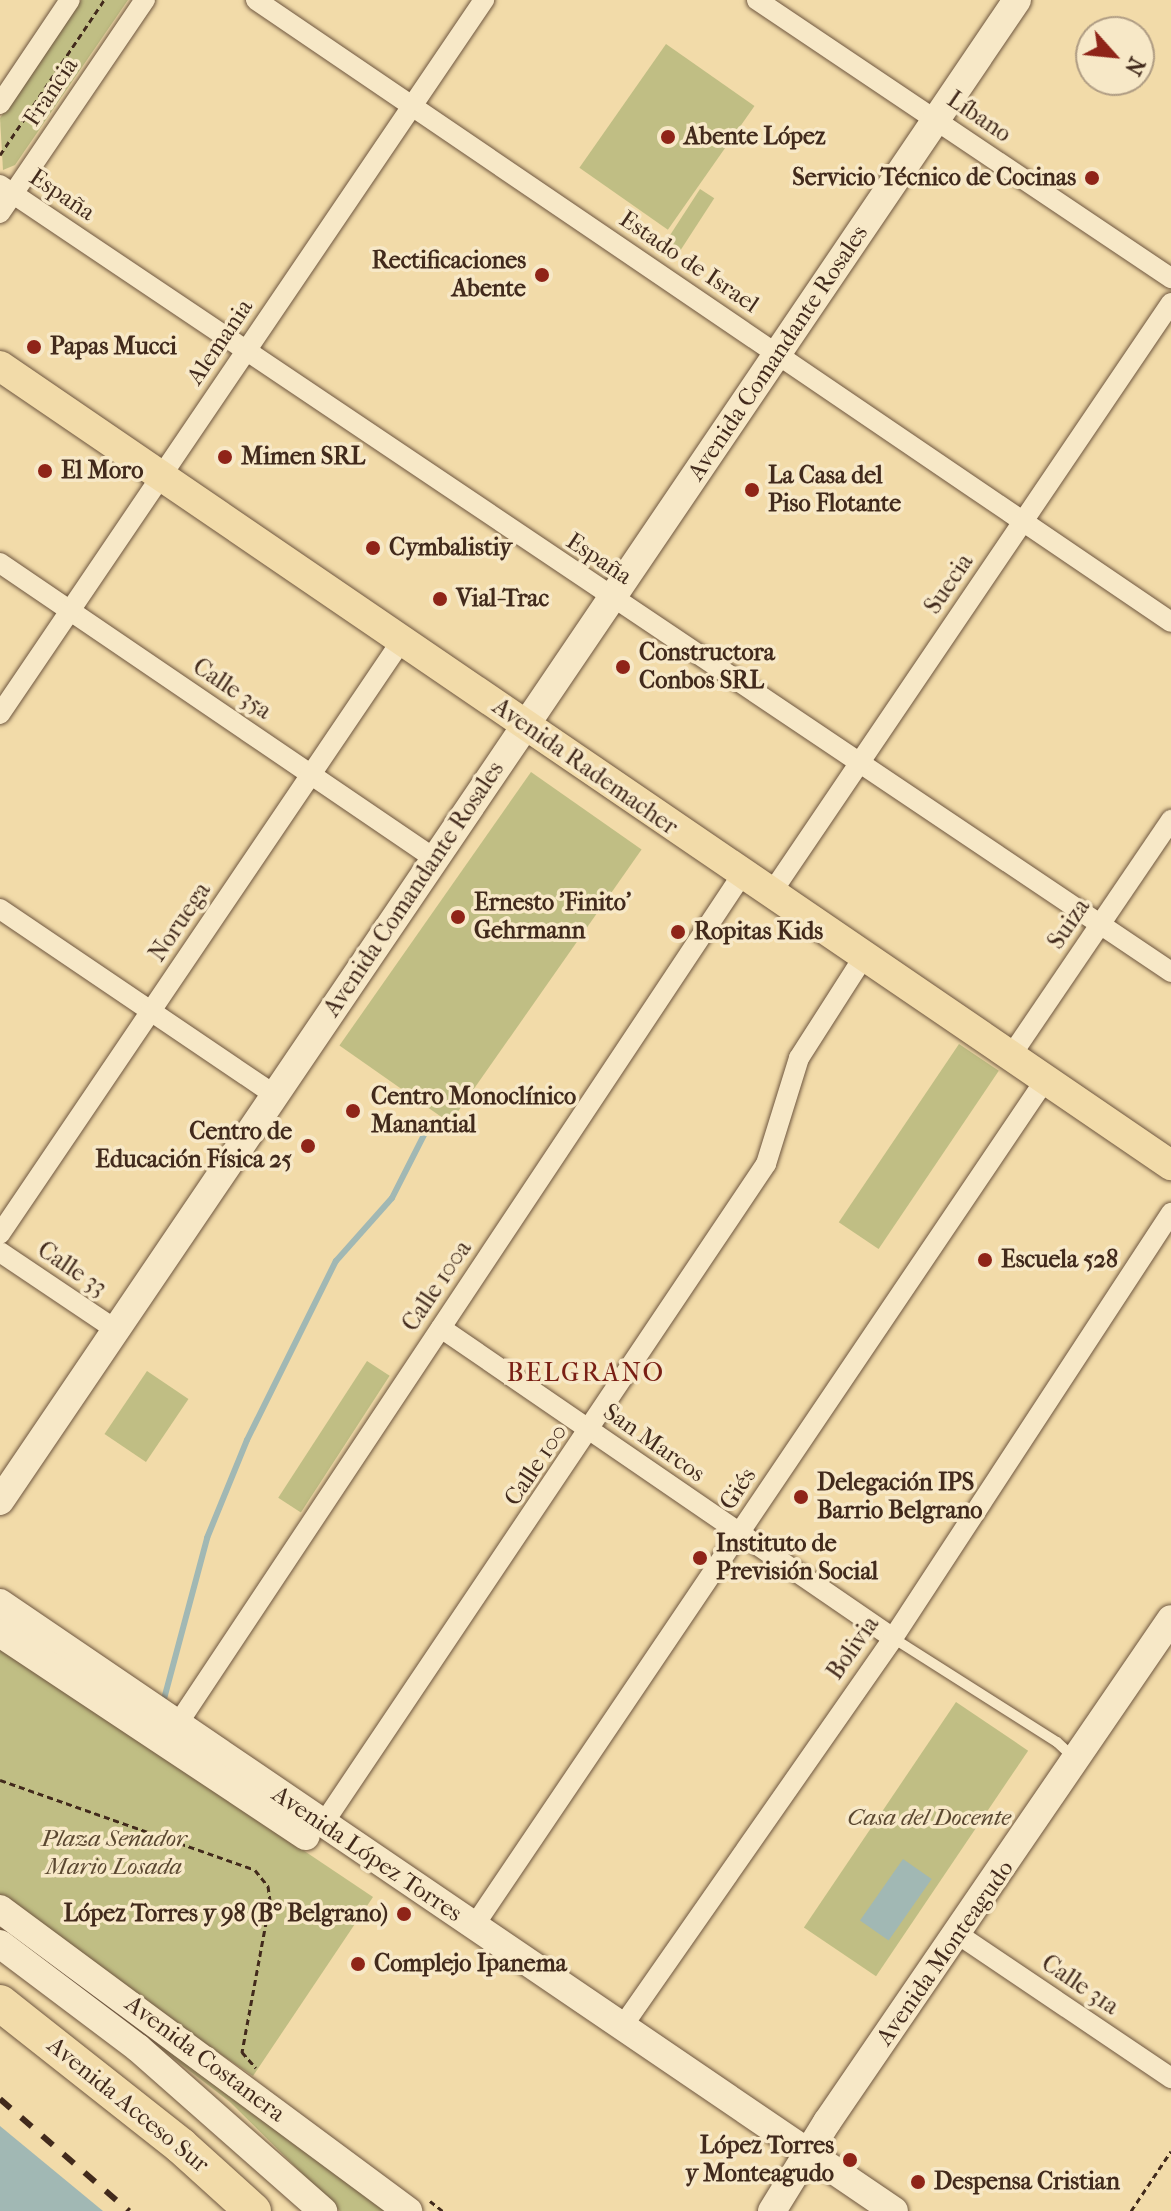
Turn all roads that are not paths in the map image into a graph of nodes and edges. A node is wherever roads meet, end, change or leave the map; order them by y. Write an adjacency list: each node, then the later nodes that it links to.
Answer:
1 (70, 0): 7 (street, Francia)
2 (145, 0): 10 (street, Francia)
3 (256, 0): 8 (street, Estado de Israel)
4 (484, 0): 8 (street, Alemania)
5 (757, 0): 9 (street, Líbano)
6 (1017, 0): 9 (main road, Avenida Comandante Rosales)
7 (0, 104)
8 (412, 106): 14 (street, Alemania); 15 (street, Estado de Israel)
9 (936, 120): 12 (street, Líbano); 15 (main road, Avenida Comandante Rosales)
10 (7, 189): 11 (street, Francia); 14 (street, España)
11 (0, 213)
12 (1171, 278)
13 (1171, 303): 18 (street, Suecia)
14 (247, 349): 17 (street, Alemania); 20 (street, España)
15 (777, 354): 18 (street, Estado de Israel); 20 (main road, Avenida Comandante Rosales)
16 (0, 366): 17 (main road, Avenida Rademacher)
17 (160, 477): 21 (street, Alemania); 23 (main road, Avenida Rademacher)
18 (1023, 521): 22 (street, Estado de Israel); 26 (street, Suecia)
19 (0, 563): 21 (street, Calle 35a)
20 (611, 599): 25 (main road, Avenida Comandante Rosales); 26 (street, España)
21 (70, 611): 24 (street, Alemania); 27 (street, Calle 35a)
22 (1171, 622)
23 (402, 640): 25 (main road, Avenida Rademacher); 27 (street, Noruega)
24 (0, 714)
25 (525, 726): 29 (main road, Avenida Comandante Rosales); 30 (main road, Avenida Rademacher)
26 (859, 764): 31 (street, Suecia); 33 (street, España)
27 (312, 774): 29 (street, Calle 35a); 36 (street, Noruega)
28 (1171, 820): 33 (street, Suiza)
29 (435, 859): 39 (main road, Avenida Comandante Rosales)
30 (741, 876): 31 (main road, Avenida Rademacher); 44 (street, Calle 100a)
31 (770, 895): 34 (main road, Avenida Rademacher)
32 (0, 909): 36 (street)
33 (1100, 925): 35 (street, España); 37 (street, Suiza)
34 (863, 958): 37 (main road, Avenida Rademacher); 46 (street, Calle 100)
35 (1171, 972)
36 (151, 1010): 39 (street); 42 (street, Noruega)
37 (1010, 1057): 38 (main road, Avenida Rademacher)
38 (1045, 1080): 40 (main road, Avenida Rademacher); 48 (street, Giés)
39 (275, 1095): 45 (main road, Avenida Comandante Rosales)
40 (1171, 1165)
41 (1171, 1213): 52 (street, Bolivia)
42 (0, 1234)
43 (0, 1252): 45 (street, Calle 33)
44 (441, 1328): 46 (street, San Marcos); 53 (street, Calle 100a)
45 (116, 1330): 47 (main road, Avenida Comandante Rosales)
46 (591, 1431): 48 (street, San Marcos); 55 (street, Calle 100)
47 (0, 1501)
48 (739, 1533): 52 (street, San Marcos); 57 (street, Giés)
49 (0, 1603): 53 (main road, Avenida López Torres)
50 (1171, 1619): 54 (main road, Avenida Monteagudo)
51 (0, 1633): 64 (main road, Avenida López Torres)
52 (893, 1638): 54 (lane, San Marcos); 61 (street, Bolivia)
53 (177, 1725): 55 (main road, Avenida López Torres)
54 (1076, 1760): 58 (main road, Avenida Monteagudo)
55 (323, 1824): 57 (main road, Avenida López Torres)
56 (0, 1909): 65 (main road, Avenida Costanera)
57 (474, 1926): 61 (main road, Avenida López Torres)
58 (959, 1935): 63 (street, Calle 31a); 64 (main road, Avenida Monteagudo)
59 (0, 1944): 69 (main road, Avenida Costanera)
60 (0, 2003): 68 (highway, Avenida Acceso Sur)
61 (622, 2027): 64 (main road, Avenida López Torres)
62 (0, 2034): 67 (highway, Avenida Acceso Sur)
63 (1171, 2078)
64 (805, 2156): 66 (main road, Avenida Monteagudo); 70 (main road, Avenida López Torres); 71 (main road, Avenida López Torres)
65 (413, 2202)
66 (770, 2210)
67 (216, 2211)
68 (253, 2211)
69 (323, 2211)
70 (869, 2211)
71 (894, 2211)

